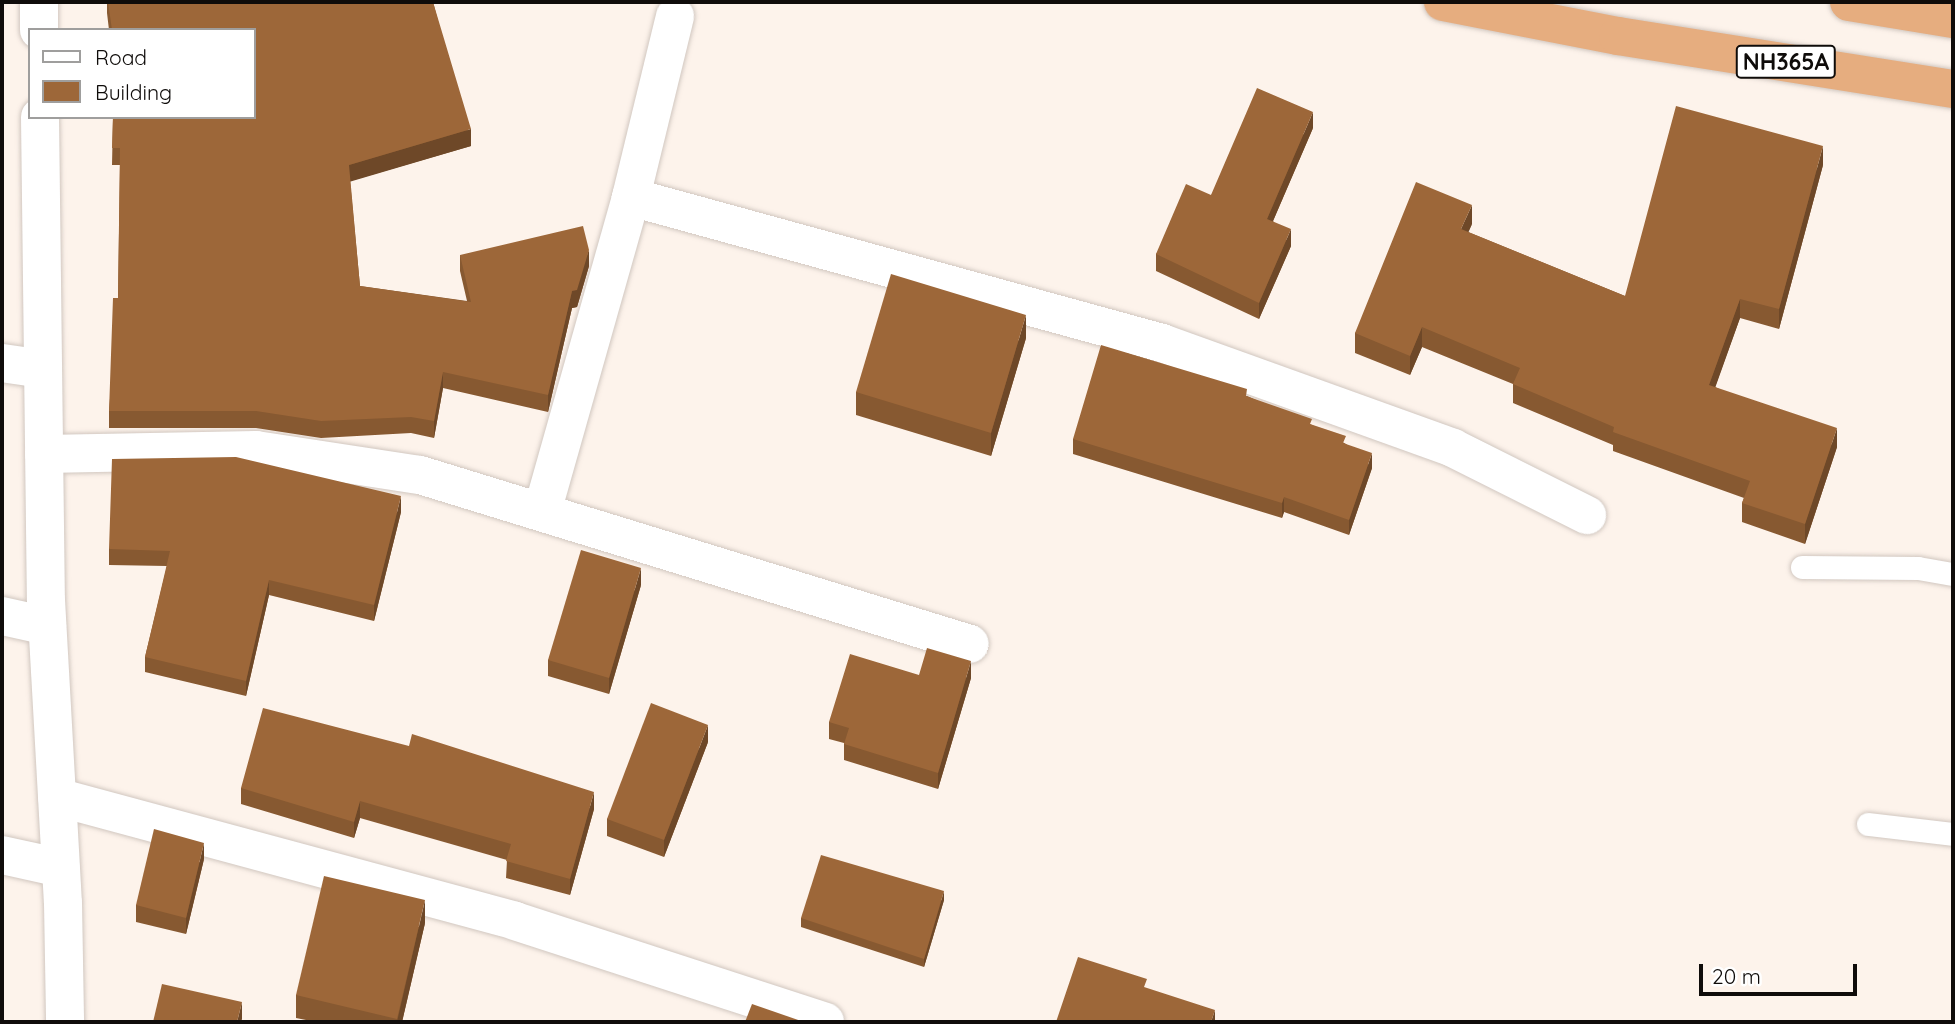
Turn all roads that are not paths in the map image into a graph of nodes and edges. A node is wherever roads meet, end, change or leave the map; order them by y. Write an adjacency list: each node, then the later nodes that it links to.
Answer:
1 (39, 2): 6 (street)
2 (1443, 2): 7 (highway, NH365A)
3 (1849, 2): 5 (highway)
4 (675, 16): 9 (street)
5 (1953, 19)
6 (39, 28)
7 (1953, 89)
8 (40, 119): 11 (street)
9 (631, 197): 13 (street); 14 (street)
10 (2, 363): 11 (street)
11 (43, 369): 12 (street)
12 (44, 454): 13 (street); 18 (street)
13 (542, 512): 19 (street)
14 (1587, 515)
15 (1801, 567): 16 (lane)
16 (1953, 574)
17 (2, 616): 18 (street)
18 (47, 626): 20 (street)
19 (970, 644)
20 (57, 797): 24 (street); 26 (street)
21 (1868, 824): 22 (lane)
22 (1953, 834)
23 (2, 855): 24 (street)
24 (61, 868): 25 (street)
25 (65, 1022)
26 (825, 1022)

